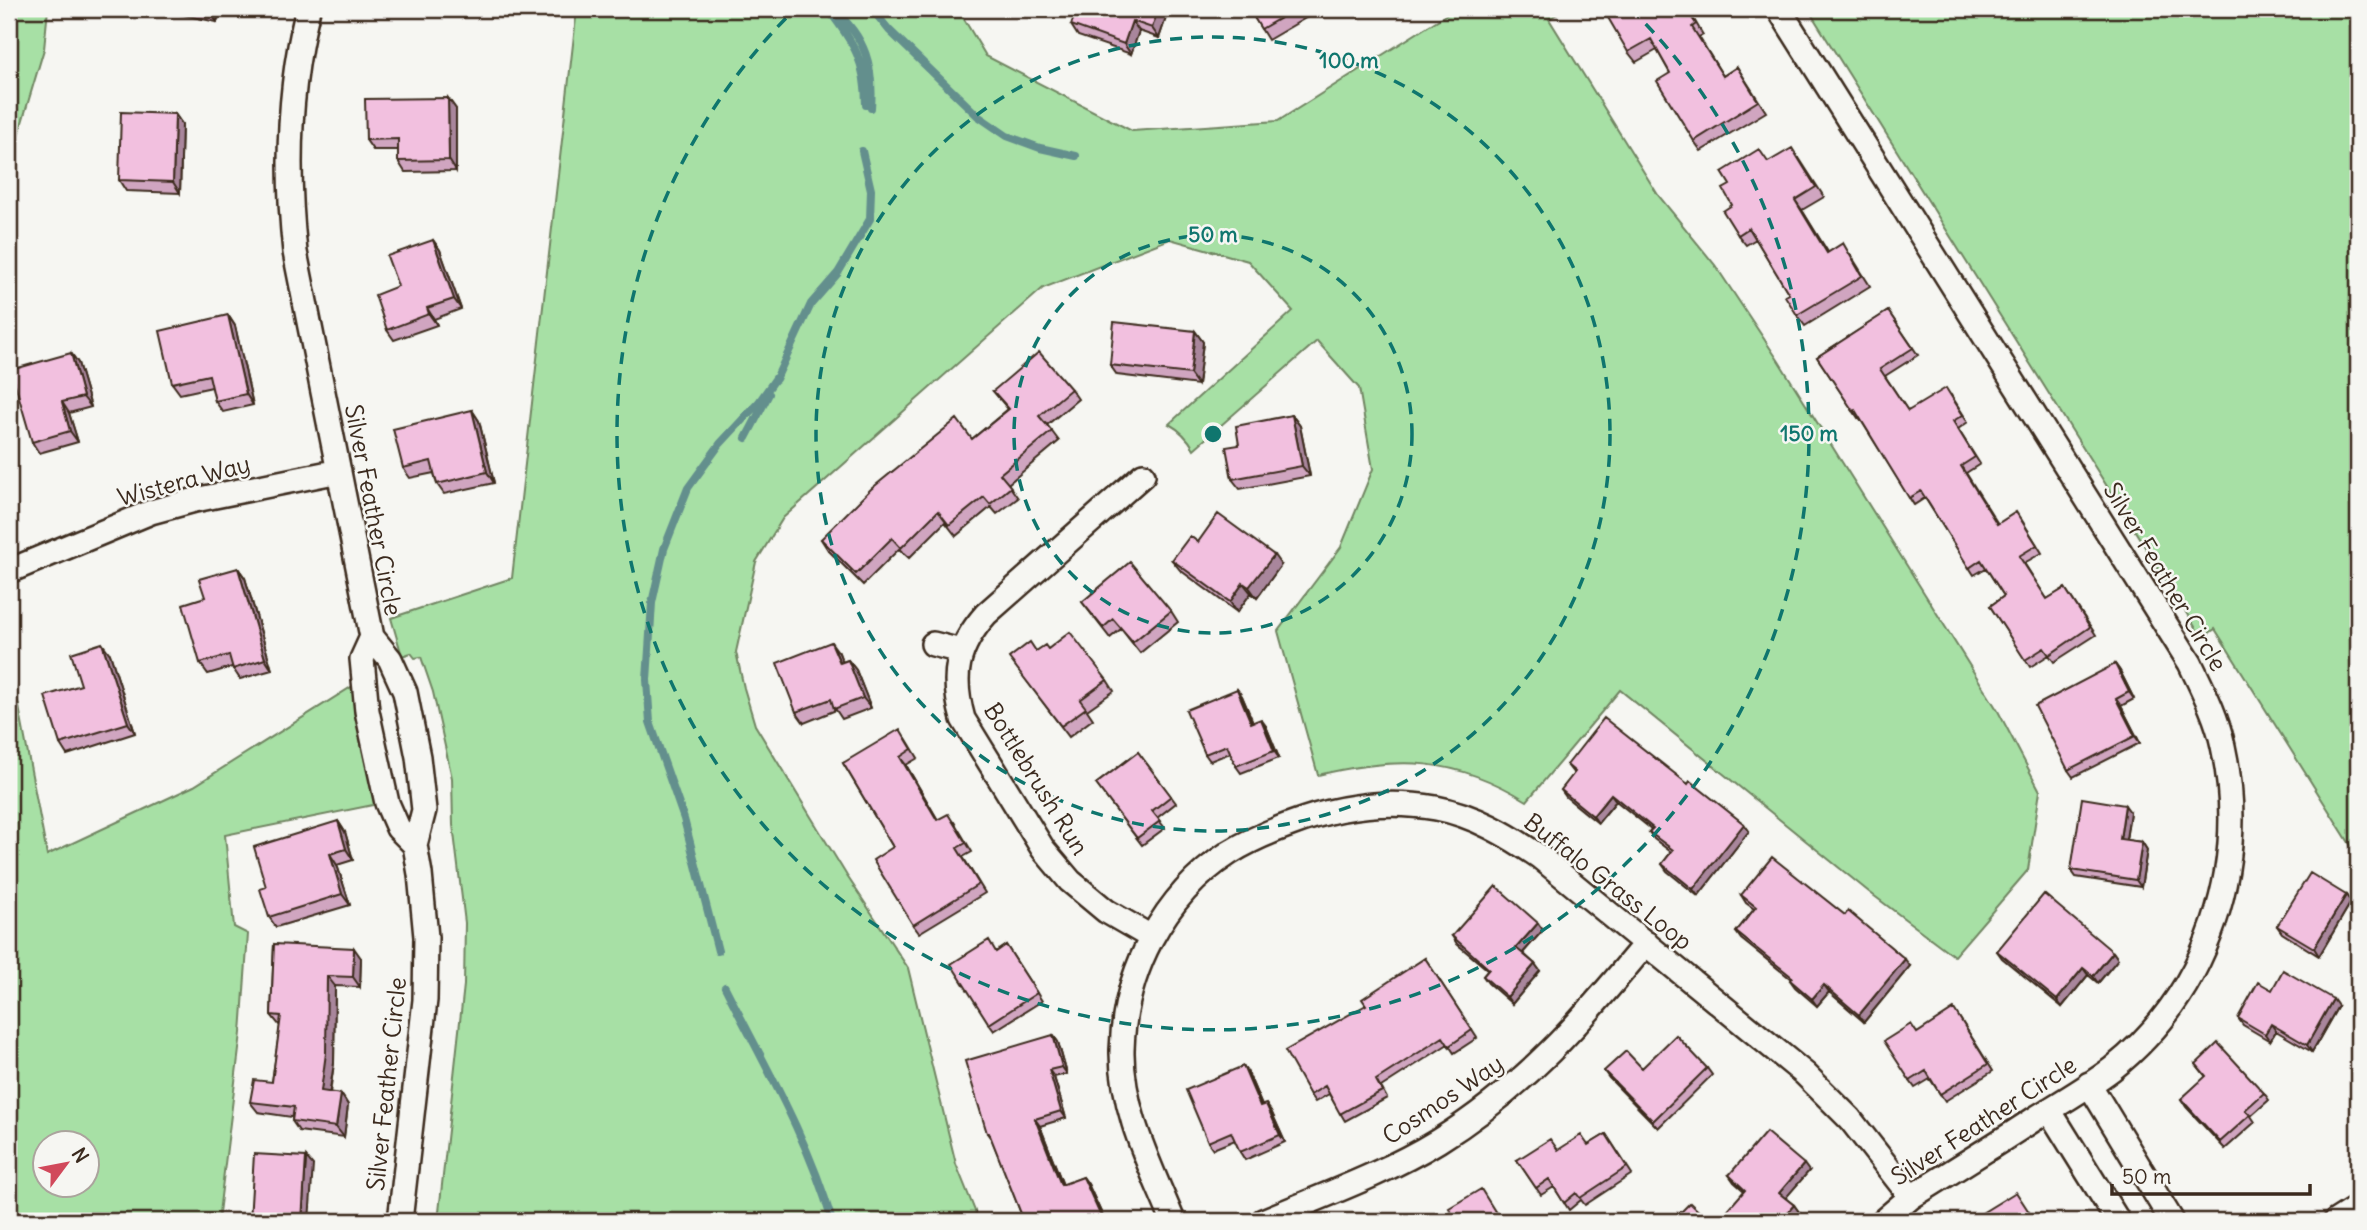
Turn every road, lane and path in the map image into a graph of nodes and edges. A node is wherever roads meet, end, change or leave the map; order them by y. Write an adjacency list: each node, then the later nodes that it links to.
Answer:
1 (308, 9): 3 (street, Silver Feather Circle)
2 (1779, 9): 12 (street, Silver Feather Circle)
3 (339, 471): 5 (street, Wistera Way); 6 (street, Silver Feather Circle)
4 (1143, 475): 8 (street, Bottlebrush Run)
5 (9, 571)
6 (372, 637): 9 (street, Silver Feather Circle); 9 (street)
7 (933, 644): 8 (street)
8 (961, 651): 10 (street, Bottlebrush Run)
9 (415, 845): 16 (street, Silver Feather Circle)
10 (1151, 937): 11 (street, Buffalo Grass Loop); 17 (street, Buffalo Grass Loop)
11 (1646, 943): 14 (street, Buffalo Grass Loop); 18 (street, Cosmos Way)
12 (2089, 1084): 13 (street, Silver Feather Circle); 21 (street)
13 (2049, 1110): 14 (street, Silver Feather Circle); 20 (street)
14 (1911, 1198): 19 (street, Silver Feather Circle)
15 (2358, 1207): 22 (street)
16 (400, 1221)
17 (1173, 1221)
18 (1264, 1221)
19 (1883, 1221)
20 (2118, 1221)
21 (2172, 1221)
22 (2336, 1221)

